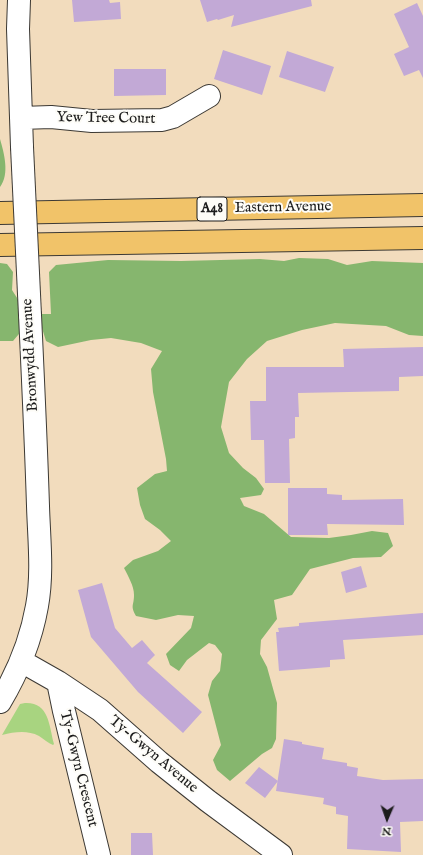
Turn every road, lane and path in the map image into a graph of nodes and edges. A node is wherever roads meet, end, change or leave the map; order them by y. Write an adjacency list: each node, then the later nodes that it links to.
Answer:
1 (19, 0): 3 (street, Bronwydd Avenue)
2 (209, 96): 3 (street, Yew Tree Court)
3 (21, 118): 8 (street, Bronwydd Avenue, bridge)
4 (423, 205): 5 (highway, Eastern Avenue / A48)
5 (0, 213)
6 (423, 238): 7 (highway, A48)
7 (0, 246)
8 (21, 662): 9 (street, Ty-Gwyn Avenue); 10 (street, Bronwydd Avenue)
9 (58, 682): 11 (street, Ty-Gwyn Crescent); 12 (street, Ty-Gwyn Avenue)
10 (0, 702)
11 (99, 855)
12 (281, 855)

